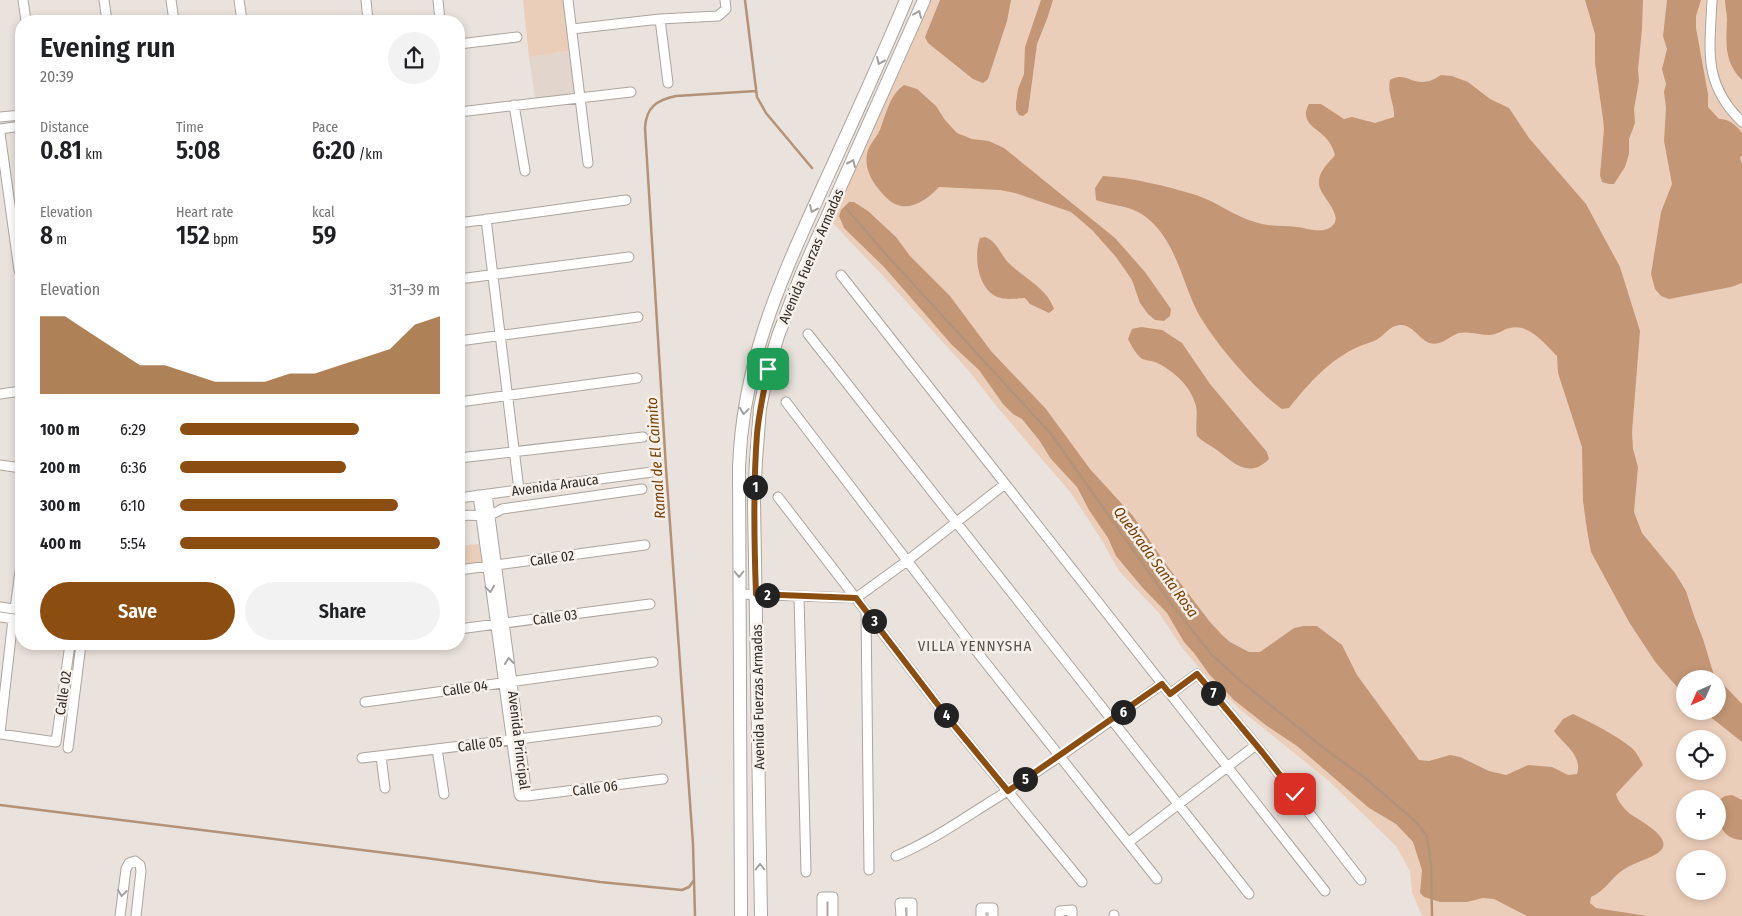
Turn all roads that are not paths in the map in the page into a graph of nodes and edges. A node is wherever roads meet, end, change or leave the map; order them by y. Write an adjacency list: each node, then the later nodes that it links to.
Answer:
1 (23, 0): 12 (street)
2 (104, 0): 13 (street)
3 (171, 0): 14 (street)
4 (239, 0): 15 (street)
5 (366, 0): 16 (street)
6 (438, 0): 17 (street)
7 (568, 0): 19 (street)
8 (725, 0): 18 (street)
9 (906, 0): 72 (street, Avenida Fuerzas Armadas, one-way to 72)
10 (924, 0): 73 (street, Avenida Fuerzas Armadas, one-way to 10)
11 (1712, 0): 29 (street)
12 (25, 15)
13 (106, 15)
14 (173, 15)
15 (241, 15)
16 (367, 15)
17 (439, 15)
18 (660, 19): 19 (street); 22 (street)
19 (572, 29): 24 (street)
20 (517, 37): 21 (street)
21 (465, 43)
22 (668, 83)
23 (631, 92): 24 (street)
24 (581, 98): 25 (street); 33 (street)
25 (514, 105): 26 (street); 34 (street)
26 (465, 111)
27 (15, 115): 28 (street)
28 (0, 117)
29 (1742, 122)
30 (15, 127): 31 (street)
31 (0, 129)
32 (0, 134): 38 (street)
33 (588, 163)
34 (525, 172)
35 (626, 200): 36 (street)
36 (486, 220): 37 (street); 41 (street)
37 (465, 222)
38 (15, 241)
39 (629, 257): 41 (street)
40 (841, 275): 59 (street)
41 (493, 276): 42 (street); 45 (street)
42 (465, 279)
43 (638, 317): 45 (street)
44 (808, 334): 67 (street)
45 (500, 336): 46 (street); 50 (street)
46 (465, 340)
47 (637, 378): 50 (street)
48 (15, 391): 49 (street)
49 (0, 394)
50 (508, 396): 51 (street); 54 (street)
51 (465, 401)
52 (786, 402): 69 (street)
53 (643, 437): 54 (street)
54 (514, 452): 55 (street); 61 (street)
55 (465, 457)
56 (0, 465): 57 (street)
57 (15, 467)
58 (652, 472): 61 (street, Avenida Arauca)
59 (1005, 484): 67 (street); 89 (street)
60 (642, 489): 66 (street)
61 (519, 490): 62 (street, Avenida Arauca)
62 (483, 495): 63 (street, Avenida Arauca); 66 (street, Avenida Principal)
63 (465, 497)
64 (778, 498): 75 (street)
65 (465, 515): 66 (street)
66 (486, 516): 70 (street, Avenida Principal)
67 (956, 523): 69 (street); 92 (street)
68 (645, 545): 70 (street, Calle 02)
69 (907, 560): 75 (street); 99 (street)
70 (492, 566): 71 (street, Calle 02); 82 (street, Avenida Principal)
71 (465, 569)
72 (739, 594): 73 (street); 120 (street, Avenida Fuerzas Armadas)
73 (756, 594): 74 (street); 121 (street, Avenida Fuerzas Armadas, one-way to 73)
74 (799, 596): 75 (street); 112 (street)
75 (856, 598): 79 (street)
76 (650, 604): 82 (street, Calle 03)
77 (0, 607): 78 (street)
78 (15, 609)
79 (866, 611): 105 (street); 111 (street)
80 (0, 617): 81 (street)
81 (15, 619)
82 (500, 624): 83 (street, Calle 03); 88 (street, Avenida Principal)
83 (465, 628)
84 (15, 633): 94 (street)
85 (69, 650): 94 (street, Calle 02)
86 (80, 650): 97 (street)
87 (654, 662): 88 (street, Calle 04)
88 (507, 682): 91 (street, Calle 04); 95 (street, Avenida Principal)
89 (1162, 684): 90 (street); 92 (street)
90 (1170, 694): 96 (street); 102 (street)
91 (365, 702)
92 (1112, 720): 99 (street); 108 (street)
93 (657, 721): 95 (street, Calle 05)
94 (0, 734)
95 (515, 740): 98 (street, Calle 05); 107 (street, Avenida Principal)
96 (1256, 744): 102 (street); 114 (street)
97 (68, 748)
98 (436, 749): 100 (street, Calle 05); 106 (street)
99 (1060, 755): 105 (street); 109 (street)
100 (380, 756): 101 (street, Calle 05); 104 (street)
101 (362, 758)
102 (1227, 767): 108 (street); 116 (street)
103 (663, 779): 107 (street, Calle 06)
104 (385, 788)
105 (1008, 791): 110 (street); 115 (street)
106 (444, 794)
107 (527, 796)
108 (1178, 805): 109 (street); 117 (street)
109 (1128, 842): 113 (street)
110 (896, 856)
111 (869, 870)
112 (806, 872)
113 (1157, 879)
114 (1361, 880)
115 (1082, 882)
116 (1325, 891)
117 (1249, 894)
118 (120, 916): 119 (street, one-way to 118)
119 (136, 916)
120 (741, 916)
121 (761, 916)
122 (822, 916): 123 (street)
123 (833, 916)
124 (900, 916): 125 (street)
125 (912, 916)
126 (981, 916): 127 (street)
127 (993, 916)
128 (1060, 916): 129 (street)
129 (1072, 916)

